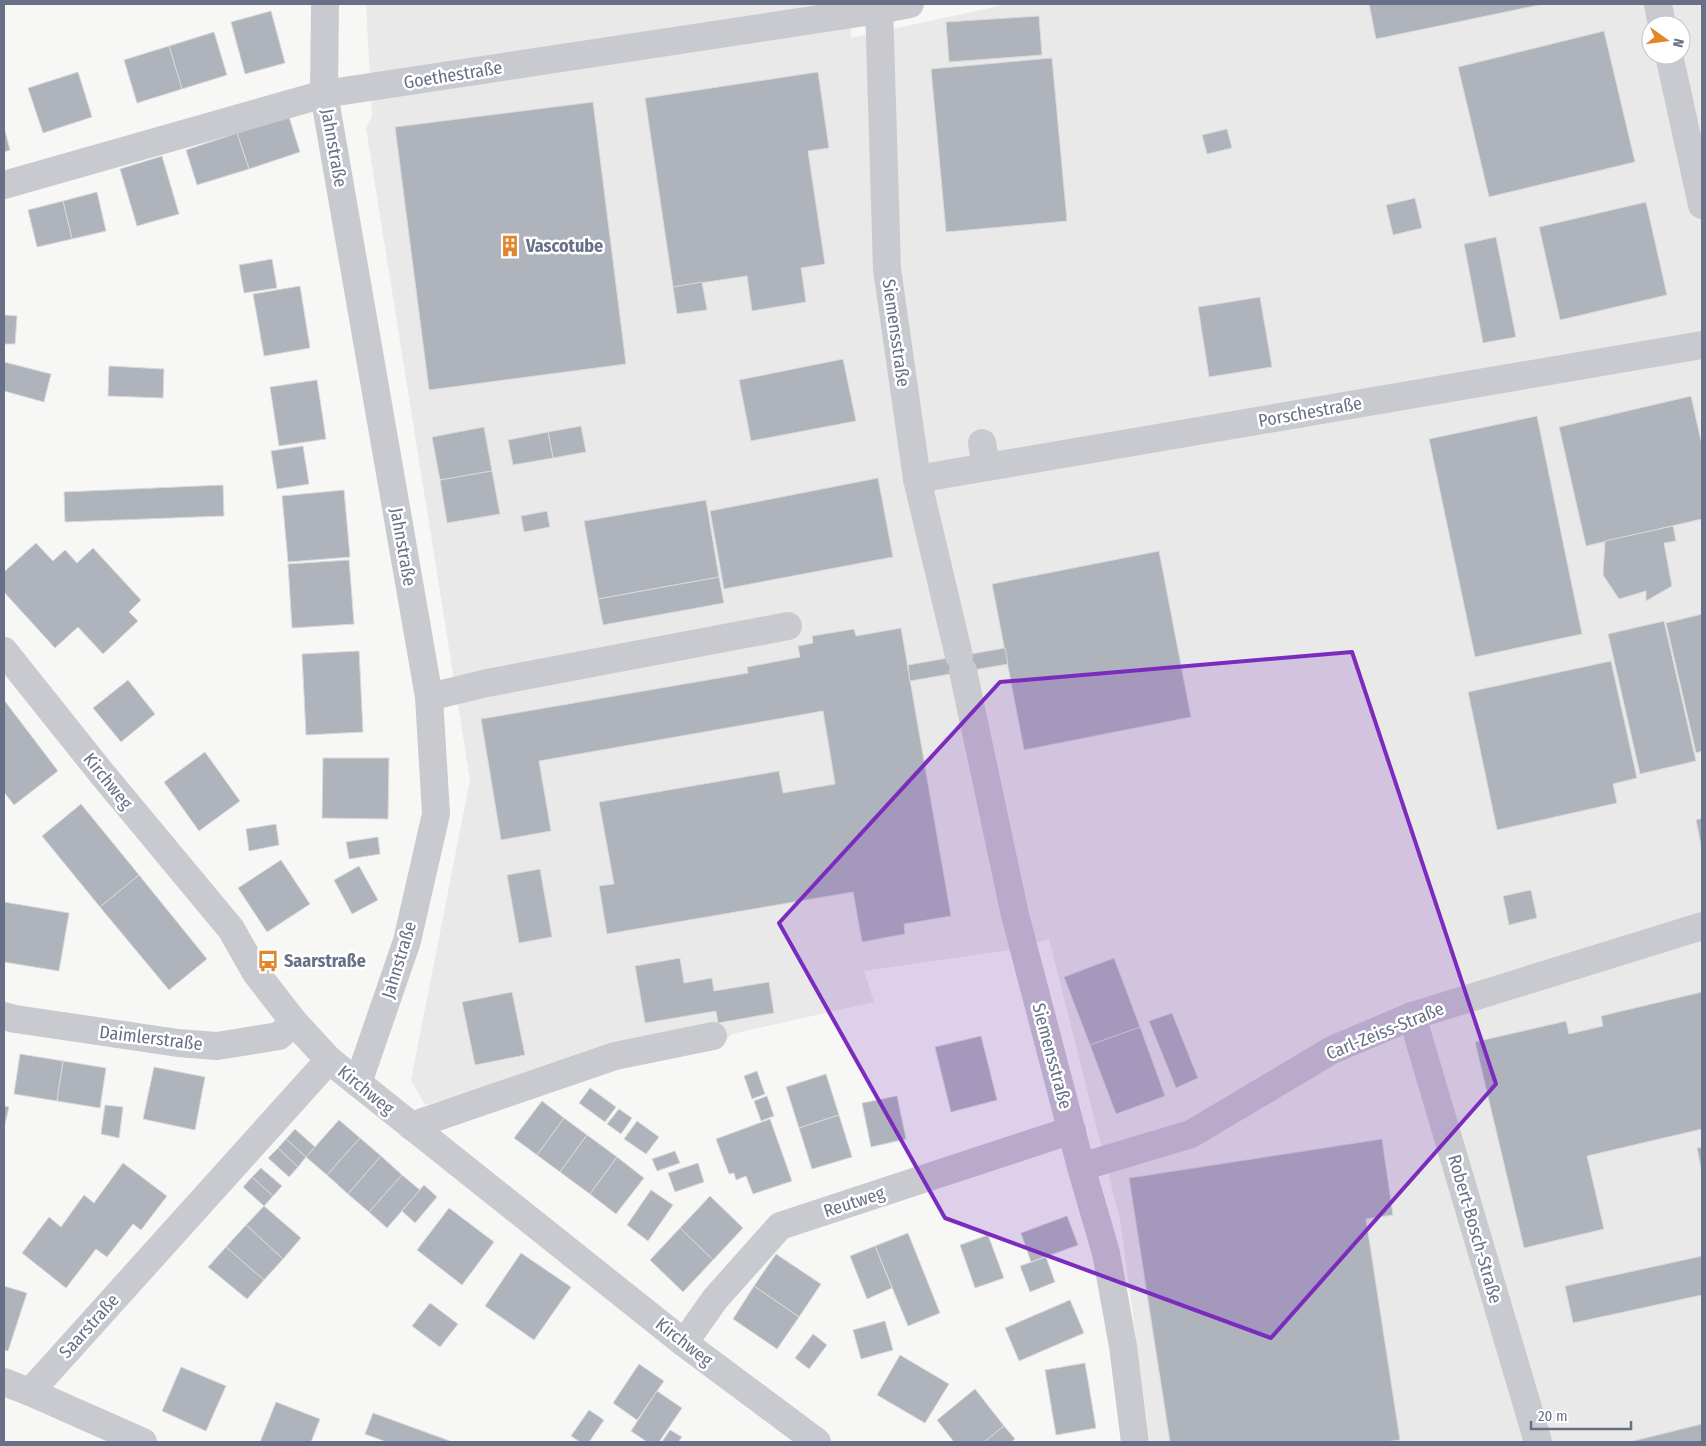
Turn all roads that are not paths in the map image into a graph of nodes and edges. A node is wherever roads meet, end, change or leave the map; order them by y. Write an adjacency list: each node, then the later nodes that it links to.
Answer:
1 (325, 4): 5 (street, Jahnstraße)
2 (910, 4): 3 (street, Goethestraße)
3 (879, 7): 5 (street, Goethestraße); 9 (street, Siemensstraße)
4 (1671, 65): 7 (street)
5 (324, 94): 6 (street, Goethestraße); 12 (street, Jahnstraße)
6 (4, 185)
7 (1702, 205)
8 (1702, 345): 9 (street, Porschestraße)
9 (917, 479): 21 (street, Siemensstraße)
10 (788, 626): 12 (street)
11 (4, 651): 16 (street, Kirchweg)
12 (429, 697): 19 (street, Jahnstraße)
13 (1702, 926): 15 (street, Carl-Zeiss-Straße)
14 (4, 1016): 16 (street, Daimlerstraße)
15 (1412, 1016): 22 (street, Carl-Zeiss-Straße); 29 (street, Robert-Bosch-Straße)
16 (294, 1022): 18 (street, Kirchweg)
17 (713, 1036): 20 (street)
18 (329, 1060): 19 (street, Kirchweg); 25 (street, Saarstraße)
19 (358, 1084): 20 (street, Kirchweg)
20 (411, 1126): 23 (street, Kirchweg)
21 (1072, 1130): 22 (street, Siemensstraße); 23 (street, Reutweg)
22 (1081, 1167): 28 (street, Siemensstraße)
23 (684, 1343): 27 (street, Kirchweg)
24 (4, 1382): 25 (street)
25 (30, 1392): 26 (street)
26 (143, 1442)
27 (817, 1442)
28 (1135, 1442)
29 (1538, 1442)

